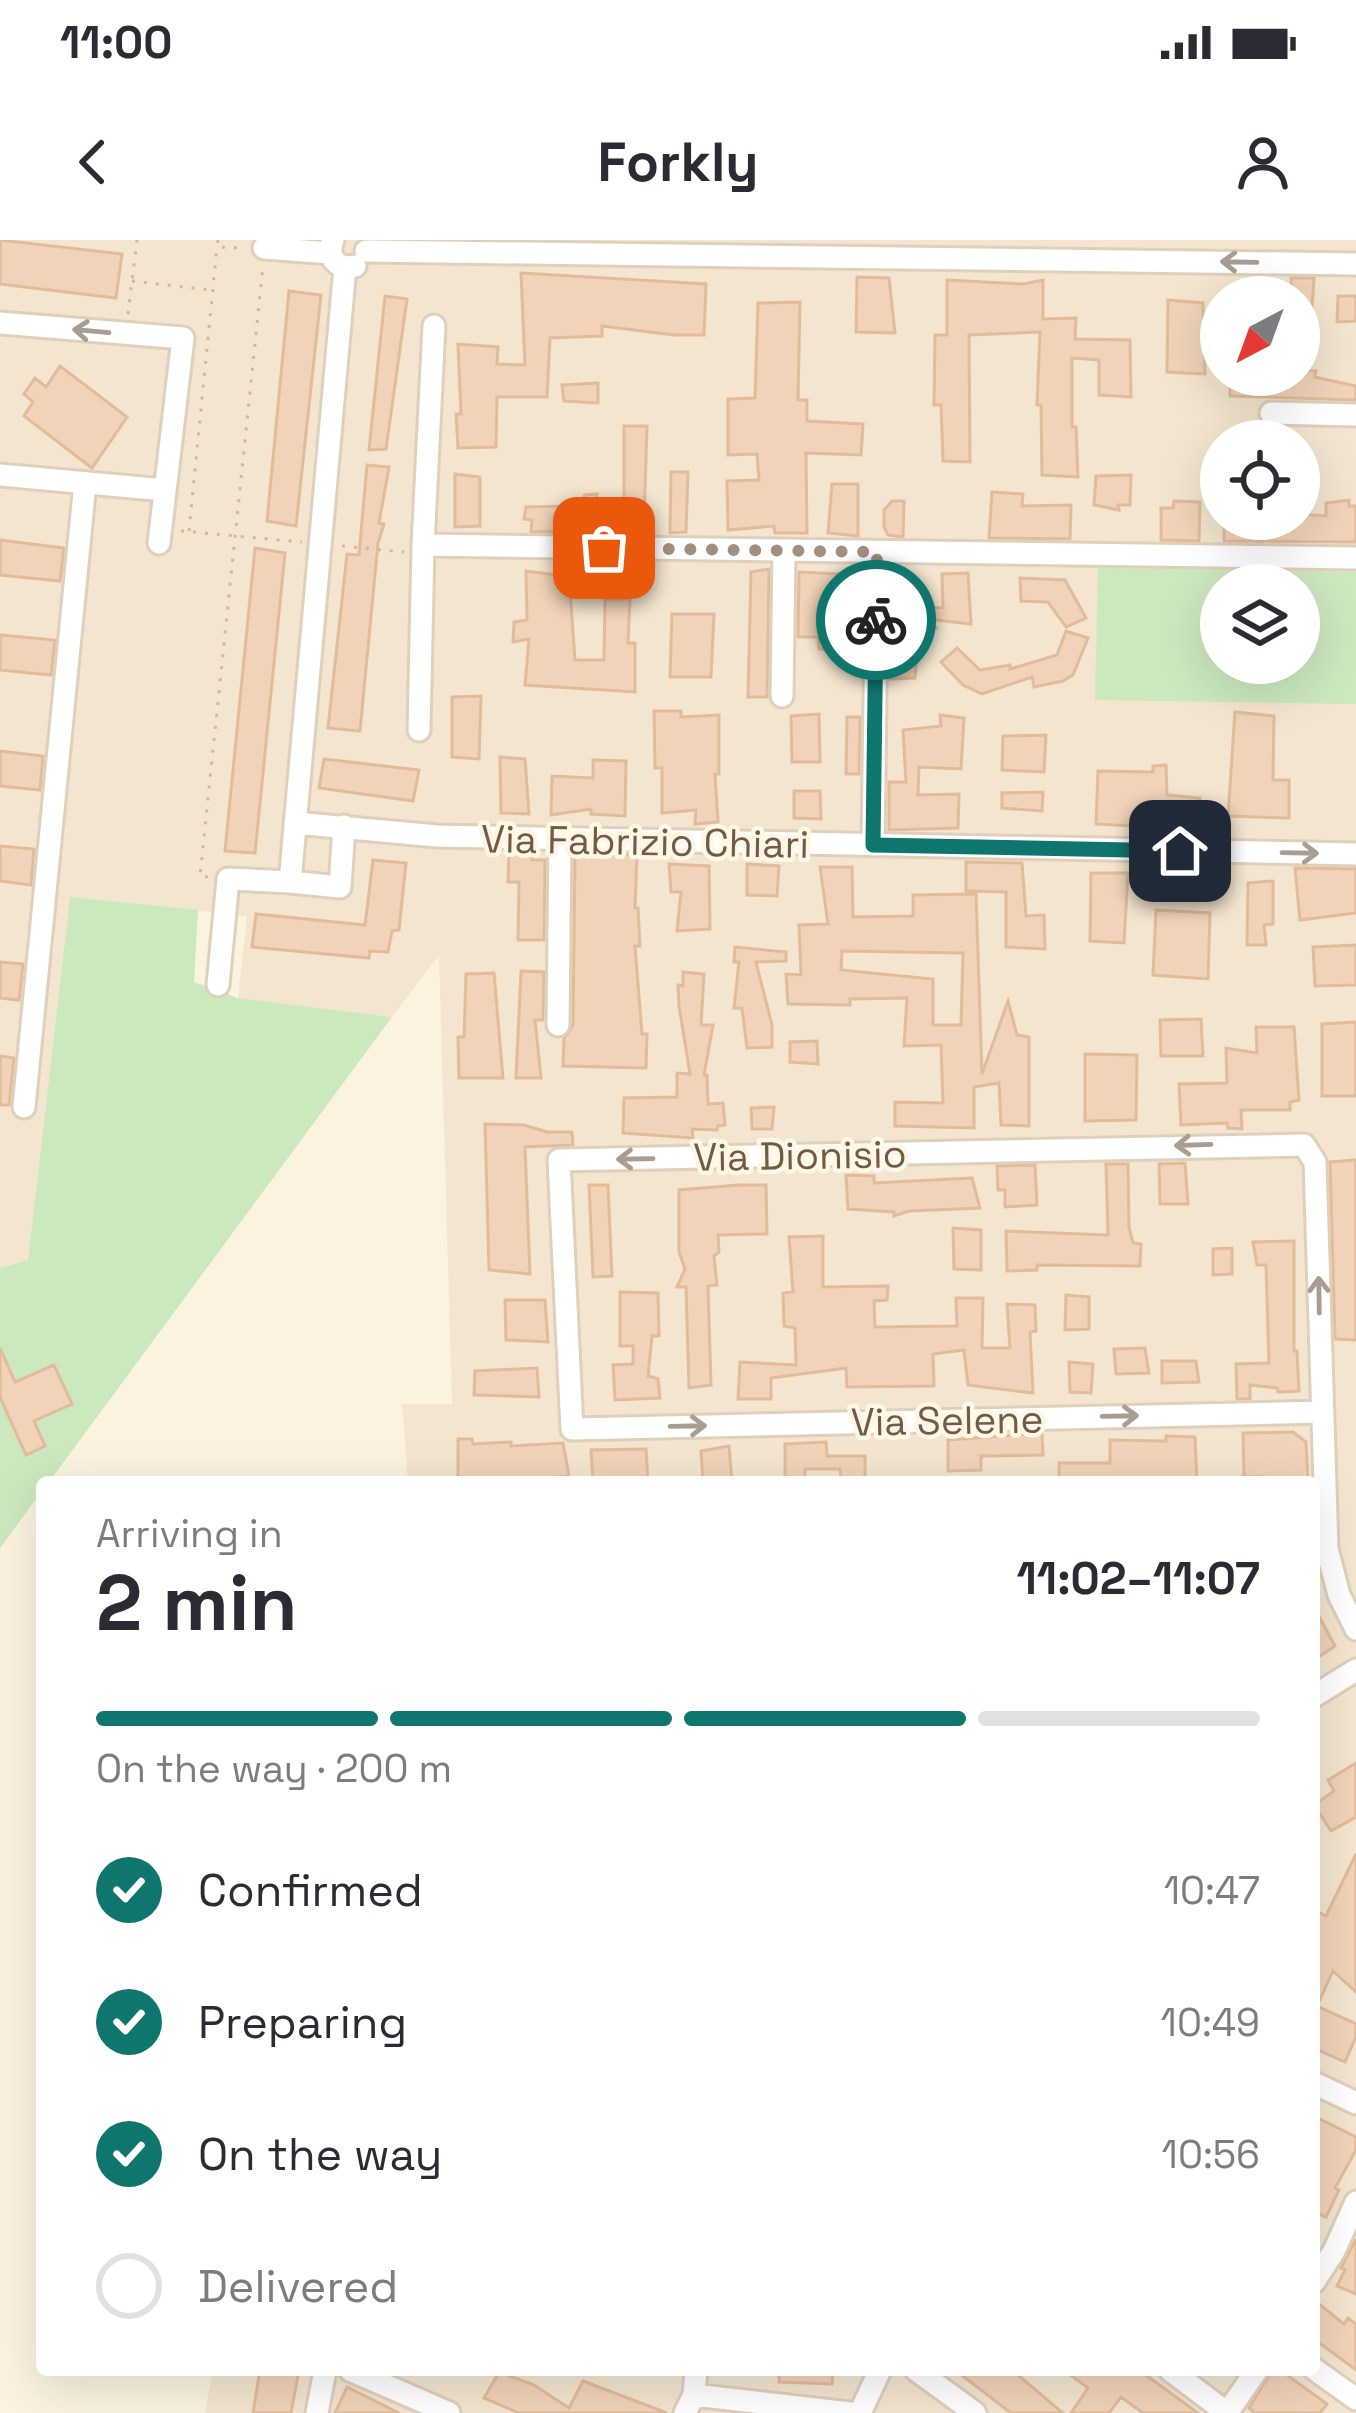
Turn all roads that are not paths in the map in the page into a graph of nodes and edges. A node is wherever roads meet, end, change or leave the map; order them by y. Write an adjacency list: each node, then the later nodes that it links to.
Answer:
1 (364, 246): 3 (street); 4 (street)
2 (264, 248): 4 (street)
3 (756, 249): 5 (street, one-way to 3)
4 (336, 253): 20 (street)
5 (1356, 264)
6 (0, 323): 12 (street, one-way to 6)
7 (434, 326): 14 (street)
8 (1271, 413): 9 (street)
9 (1356, 415)
10 (0, 475): 11 (street)
11 (85, 483): 12 (street); 28 (street)
12 (165, 490): 13 (street)
13 (160, 536)
14 (423, 549): 15 (street); 19 (street)
15 (784, 550): 16 (street); 18 (street)
16 (877, 552): 17 (street); 23 (street)
17 (1356, 558)
18 (782, 696)
19 (419, 730)
20 (295, 824): 21 (street, Via Fabrizio Chiari); 25 (street)
21 (344, 826): 22 (street, Via Fabrizio Chiari); 25 (street)
22 (560, 839): 23 (street, Via Fabrizio Chiari); 27 (street)
23 (873, 845): 24 (street, Via Fabrizio Chiari, one-way to 24)
24 (1356, 854)
25 (290, 882): 26 (street)
26 (218, 985)
27 (558, 1025)
28 (24, 1106)
29 (1322, 1412): 30 (street, Via Selene, one-way to 29); 30 (street, Via Dionisio, one-way to 30); 31 (street)
30 (572, 1429)
31 (1356, 1629)
32 (1356, 1670): 33 (street)
33 (1320, 1692)
34 (1320, 2085): 35 (street)
35 (1354, 2097)
36 (1356, 2202): 37 (street)
37 (1320, 2273)
38 (1320, 2373): 45 (street)
39 (324, 2376): 47 (street)
40 (364, 2376): 48 (street)
41 (877, 2376): 50 (street)
42 (924, 2376): 51 (street)
43 (1178, 2376): 52 (street)
44 (1253, 2376): 52 (street)
45 (1356, 2399)
46 (689, 2404): 49 (street)
47 (317, 2413)
48 (449, 2413)
49 (850, 2413)
50 (860, 2413)
51 (975, 2413)
52 (1227, 2413)

